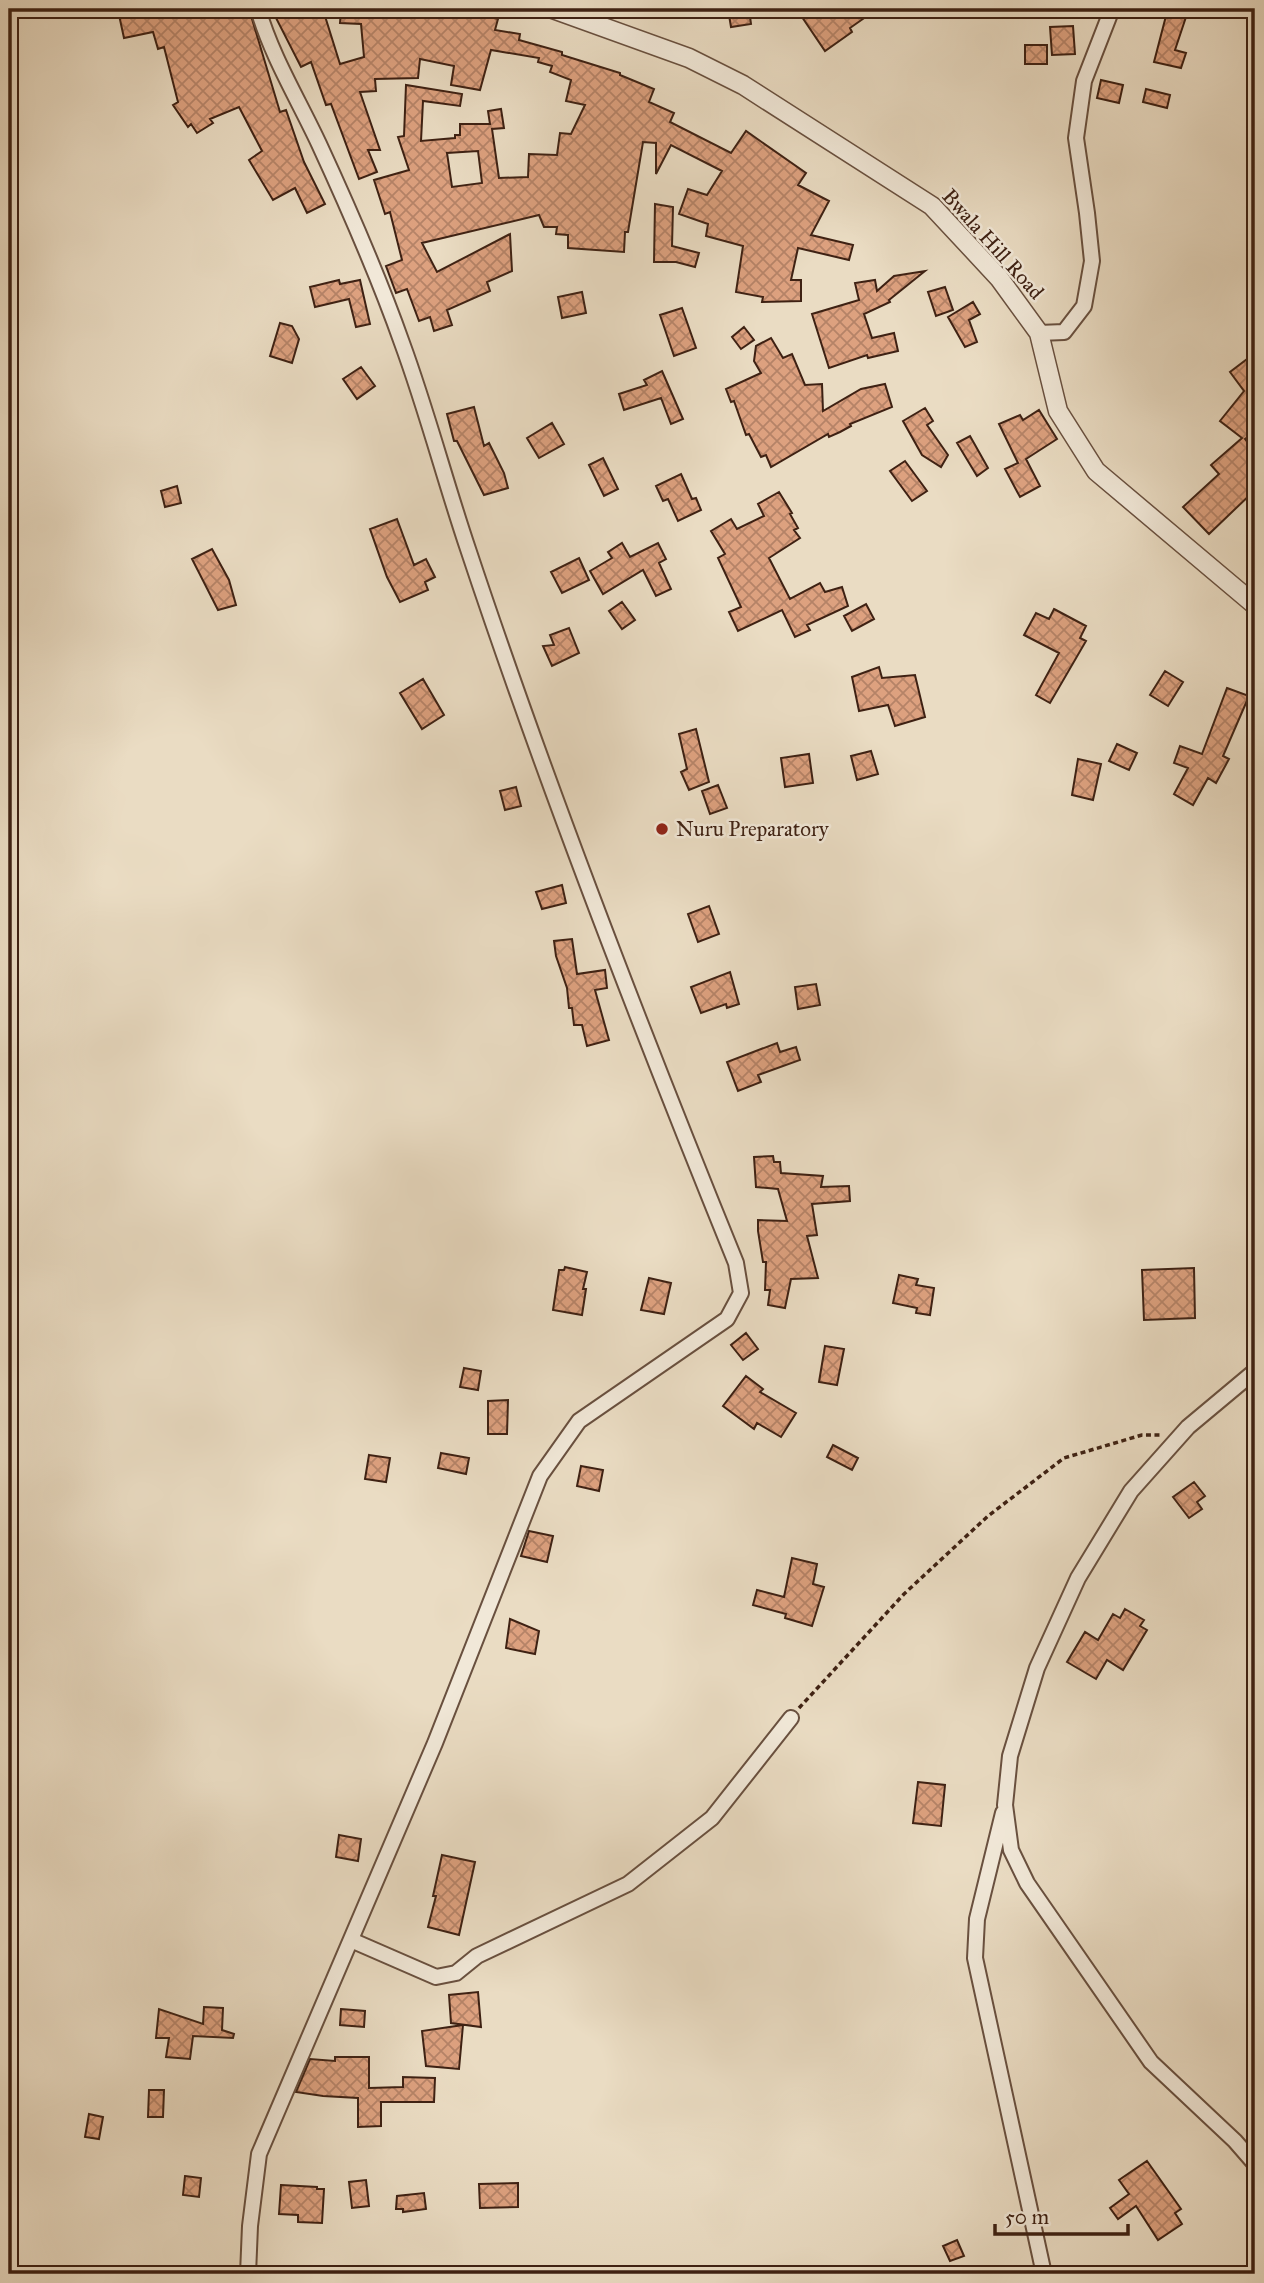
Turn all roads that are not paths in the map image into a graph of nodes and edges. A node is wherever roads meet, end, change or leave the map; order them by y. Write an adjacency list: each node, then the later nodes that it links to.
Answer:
1 (258, 9): 9 (street)
2 (553, 9): 4 (street, Bwala Hill Road)
3 (1112, 9): 4 (street)
4 (1039, 333): 5 (street, Bwala Hill Road)
5 (1255, 605)
6 (1255, 1371): 8 (street)
7 (791, 1718): 9 (street)
8 (1005, 1805): 10 (street); 12 (street)
9 (351, 1940): 11 (street)
10 (1255, 2164)
11 (248, 2274)
12 (1044, 2274)

